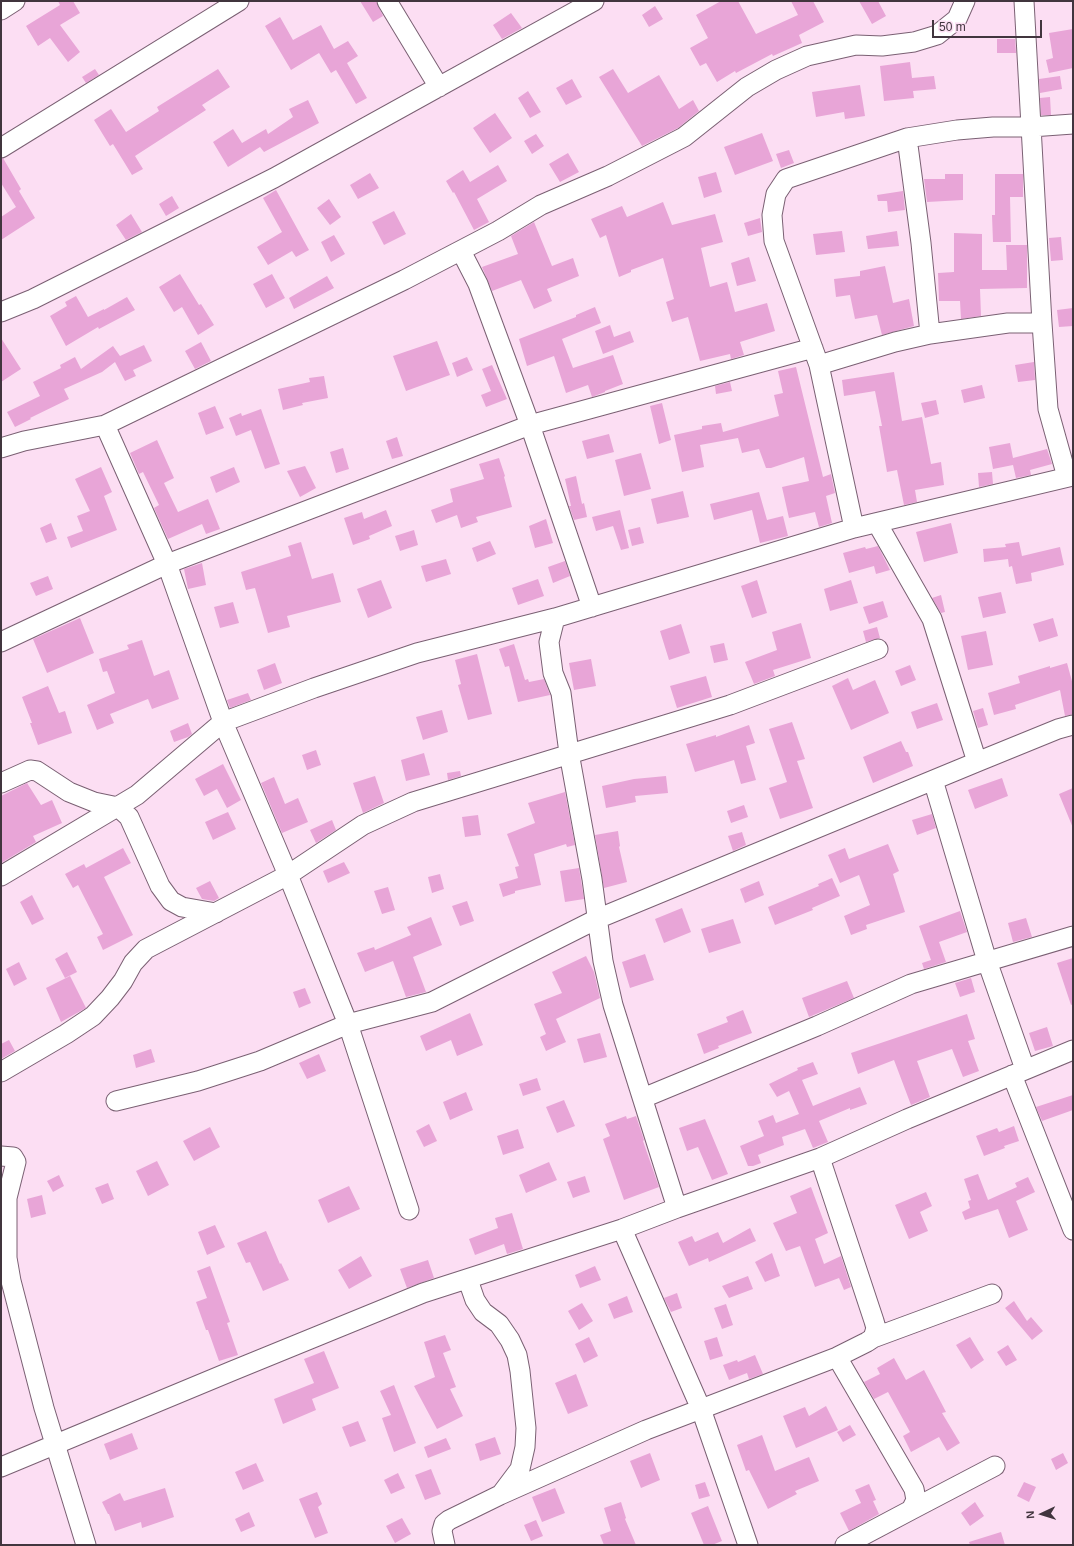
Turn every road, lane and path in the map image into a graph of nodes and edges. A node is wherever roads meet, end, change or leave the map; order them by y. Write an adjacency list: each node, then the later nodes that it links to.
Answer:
1 (15, 1): 7 (street)
2 (238, 1): 12 (street)
3 (387, 1): 8 (street)
4 (594, 1): 8 (street)
5 (966, 1): 13 (street)
6 (1024, 1): 10 (street)
7 (1, 10)
8 (440, 87): 14 (street)
9 (1073, 124): 10 (street)
10 (1031, 127): 11 (street); 15 (street)
11 (907, 138): 16 (street); 17 (street)
12 (1, 148)
13 (461, 251): 18 (street); 19 (street)
14 (1, 312)
15 (1042, 322): 16 (street); 21 (street)
16 (930, 334): 17 (street)
17 (816, 356): 19 (street); 23 (street)
18 (105, 425): 20 (street); 24 (street)
19 (530, 425): 24 (street); 25 (street)
20 (1, 448)
21 (1070, 477): 22 (street)
22 (877, 522): 23 (street); 32 (street)
23 (854, 528): 25 (street)
24 (167, 564): 27 (street); 29 (street)
25 (592, 607): 26 (street)
26 (555, 618): 29 (street); 31 (street)
27 (1, 642)
28 (878, 649): 31 (street)
29 (223, 722): 35 (street); 36 (street)
30 (1073, 725): 32 (street)
31 (569, 753): 36 (street); 39 (street)
32 (978, 762): 33 (street)
33 (933, 780): 39 (street); 41 (street)
34 (1, 783): 35 (street)
35 (118, 807): 37 (street); 38 (street)
36 (288, 875): 38 (street); 42 (street)
37 (1, 876)
38 (216, 913): 44 (street)
39 (597, 919): 42 (street); 46 (street)
40 (1073, 936): 41 (street)
41 (987, 962): 45 (street); 46 (street)
42 (348, 1024): 47 (street); 51 (street)
43 (1073, 1050): 45 (street)
44 (1, 1072)
45 (1019, 1072): 49 (street); 53 (street)
46 (643, 1098): 50 (street)
47 (116, 1101)
48 (1, 1156): 59 (street)
49 (820, 1158): 50 (street); 56 (street)
50 (677, 1208): 52 (street)
51 (409, 1210)
52 (622, 1230): 54 (street); 58 (street)
53 (1073, 1230)
54 (468, 1280): 59 (street); 62 (street)
55 (992, 1294): 56 (street)
56 (873, 1338): 57 (street)
57 (837, 1357): 58 (street); 63 (street)
58 (701, 1409): 62 (street); 66 (street)
59 (56, 1444): 61 (street); 64 (street)
60 (995, 1466): 63 (street)
61 (1, 1467)
62 (500, 1495): 65 (street)
63 (911, 1510): 67 (street)
64 (86, 1545)
65 (445, 1545)
66 (748, 1545)
67 (845, 1545)

